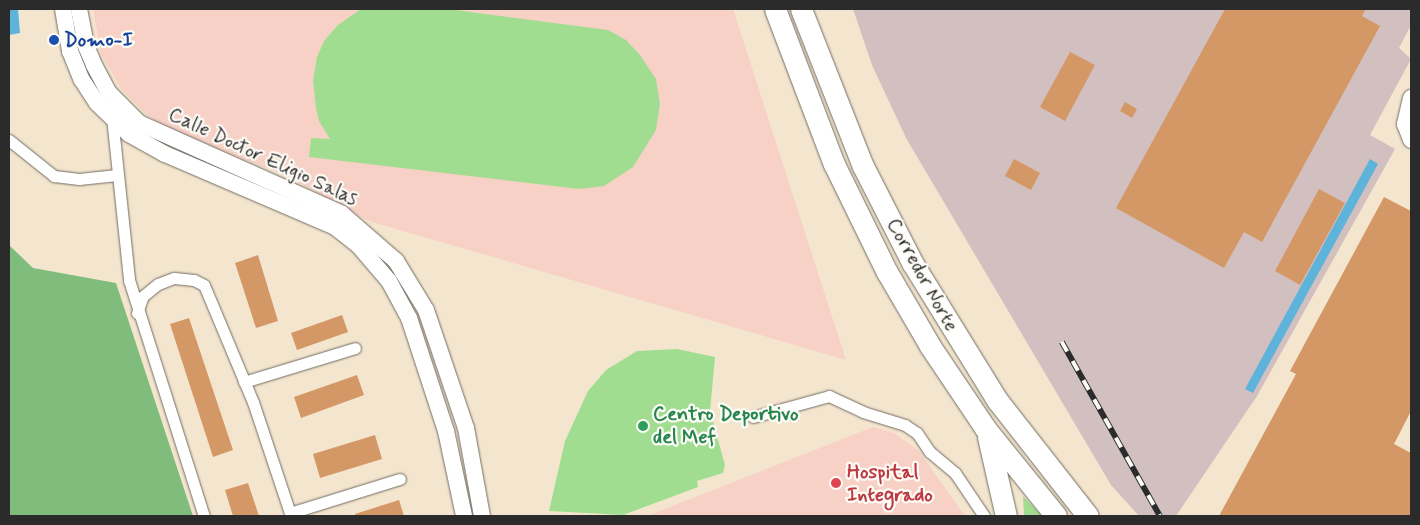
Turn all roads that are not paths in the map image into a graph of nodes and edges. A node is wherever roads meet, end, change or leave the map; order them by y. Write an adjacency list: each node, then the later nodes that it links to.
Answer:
1 (63, 9): 6 (street, Calle Doctor Eligio Salas)
2 (79, 9): 19 (street, Calle Doctor Eligio Salas)
3 (775, 9): 14 (highway, Corredor Norte)
4 (801, 9): 23 (highway, Corredor Norte)
5 (1411, 98): 8 (street)
6 (112, 117): 9 (street); 18 (street, Calle Doctor Eligio Salas)
7 (9, 140): 9 (street)
8 (1411, 140)
9 (117, 175): 10 (street)
10 (137, 313): 12 (street); 17 (street)
11 (356, 348): 12 (street)
12 (244, 382): 16 (street)
13 (752, 417): 20 (street)
14 (985, 428): 21 (highway); 22 (highway, Corredor Norte)
15 (400, 479): 16 (street)
16 (291, 514)
17 (204, 516)
18 (464, 516)
19 (482, 516)
20 (984, 516)
21 (1006, 516)
22 (1056, 516)
23 (1088, 516)

